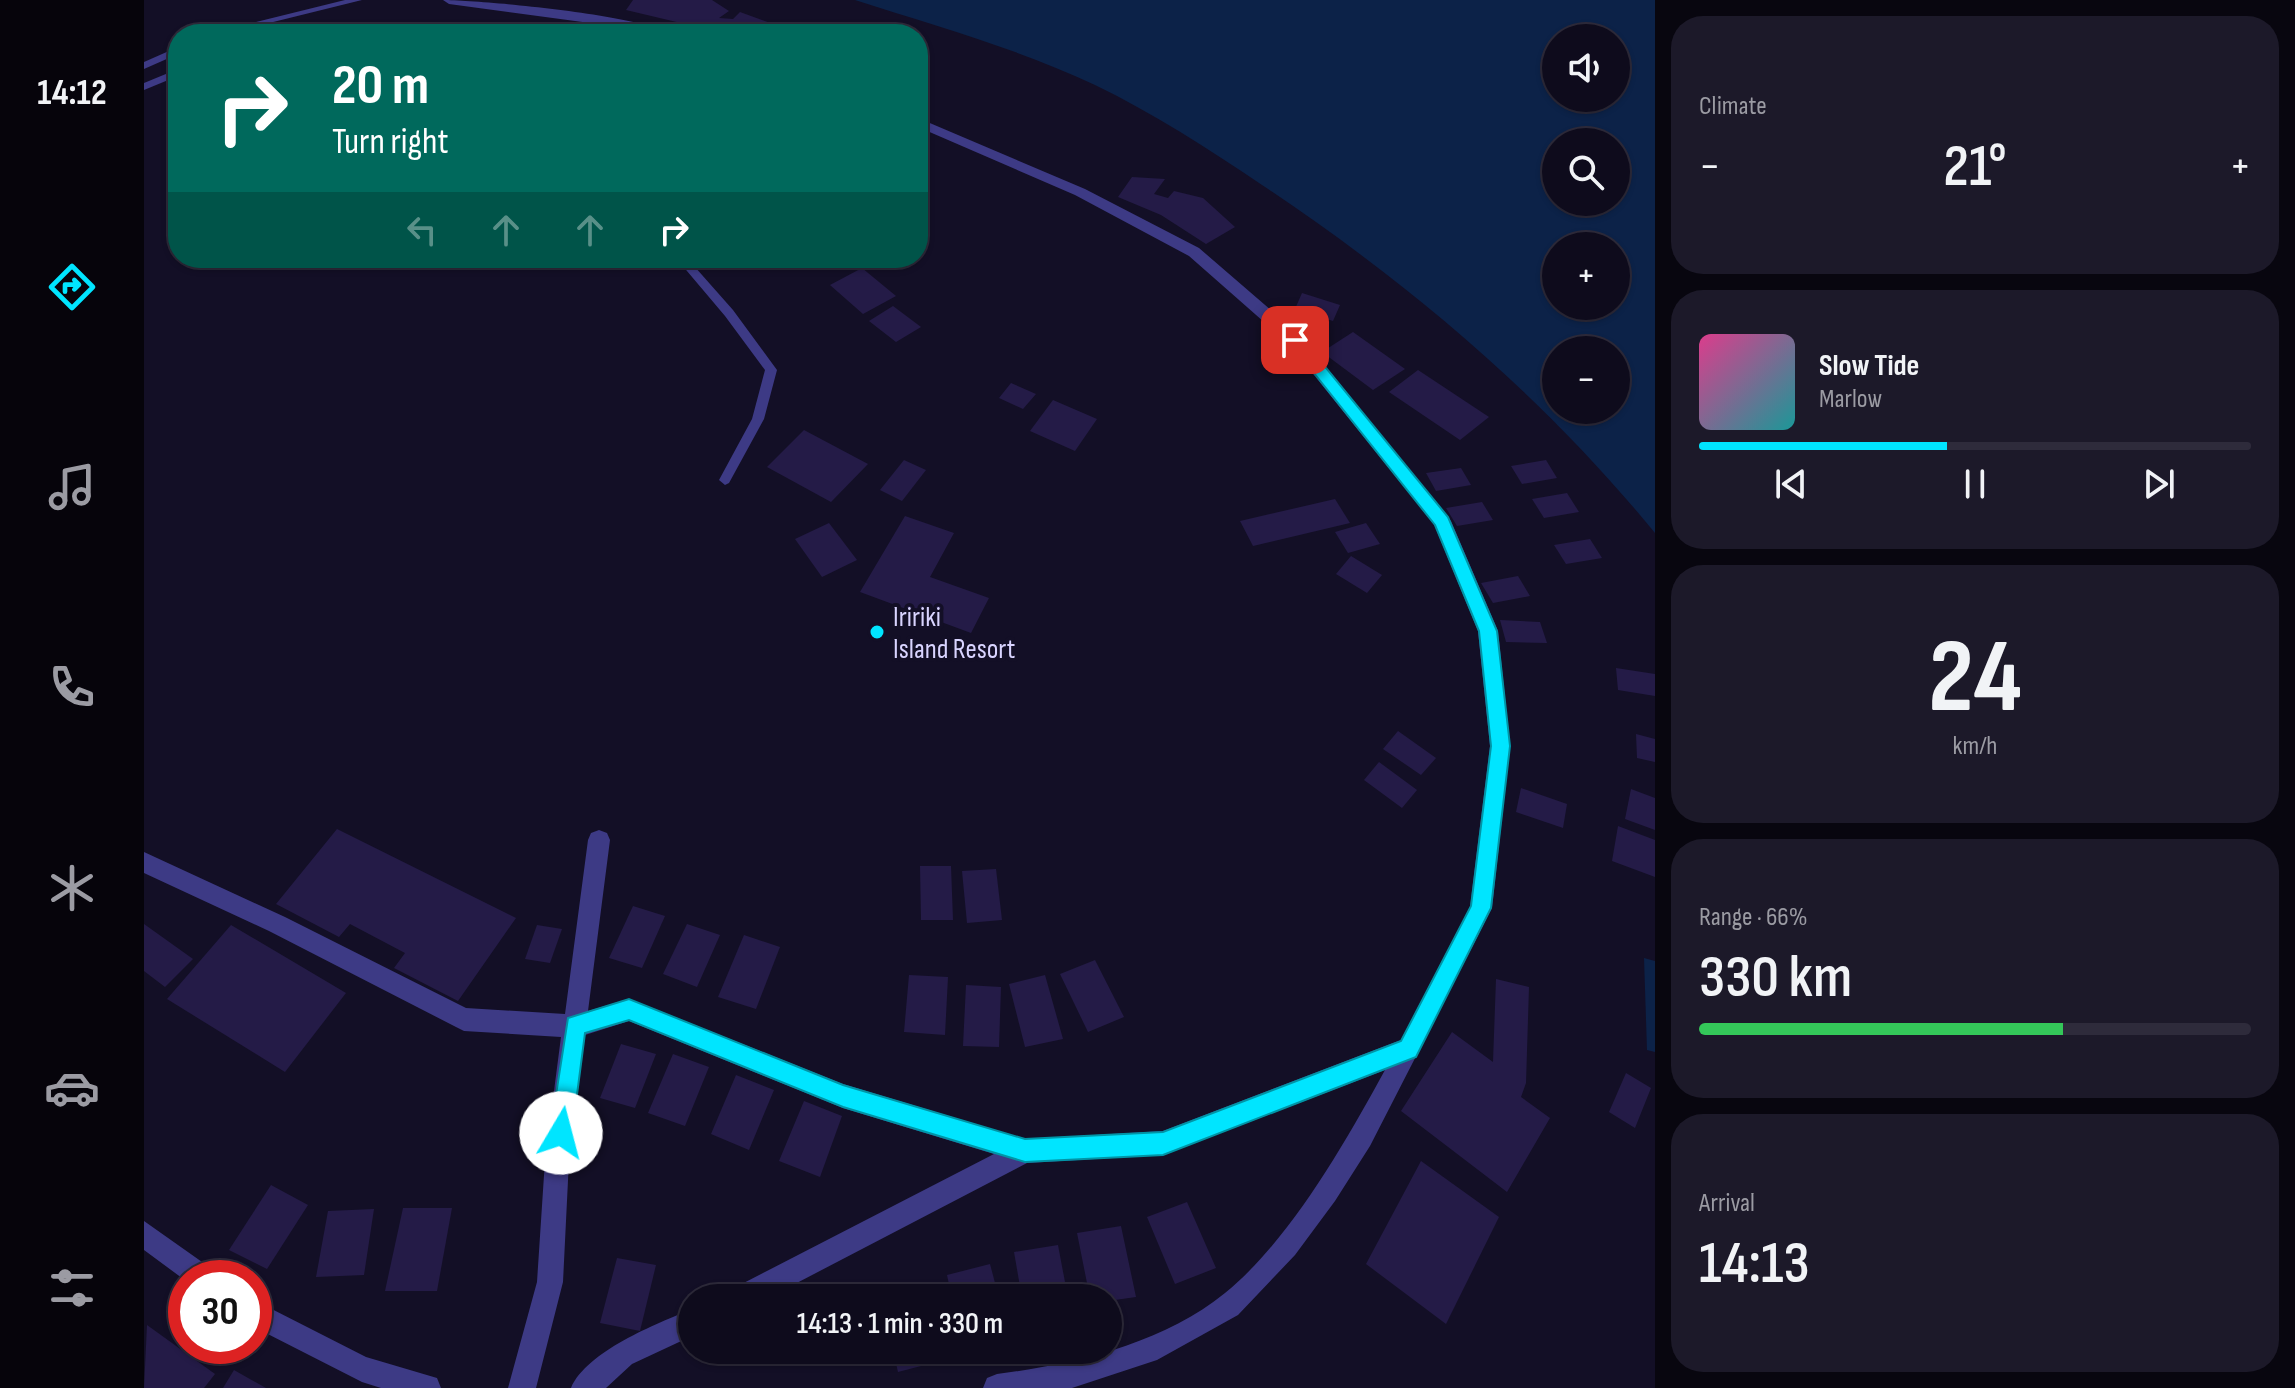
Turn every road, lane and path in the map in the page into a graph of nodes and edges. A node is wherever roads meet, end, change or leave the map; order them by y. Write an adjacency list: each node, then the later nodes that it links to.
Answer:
1 (357, 0): 3 (lane)
2 (449, 0): 4 (street)
3 (255, 24)
4 (614, 24)
5 (168, 55): 6 (lane)
6 (144, 66)
7 (168, 76): 8 (lane)
8 (144, 87)
9 (928, 126): 15 (street)
10 (690, 268): 11 (lane)
11 (725, 480)
12 (599, 840): 14 (street)
13 (144, 862): 14 (street)
14 (575, 1026): 16 (street); 23 (street)
15 (1409, 1049): 16 (street); 25 (street)
16 (1025, 1151): 19 (street)
17 (144, 1234): 18 (street)
18 (179, 1260)
19 (768, 1284)
20 (272, 1322): 22 (street)
21 (678, 1329): 24 (street)
22 (427, 1388)
23 (522, 1388)
24 (585, 1388)
25 (997, 1388)

